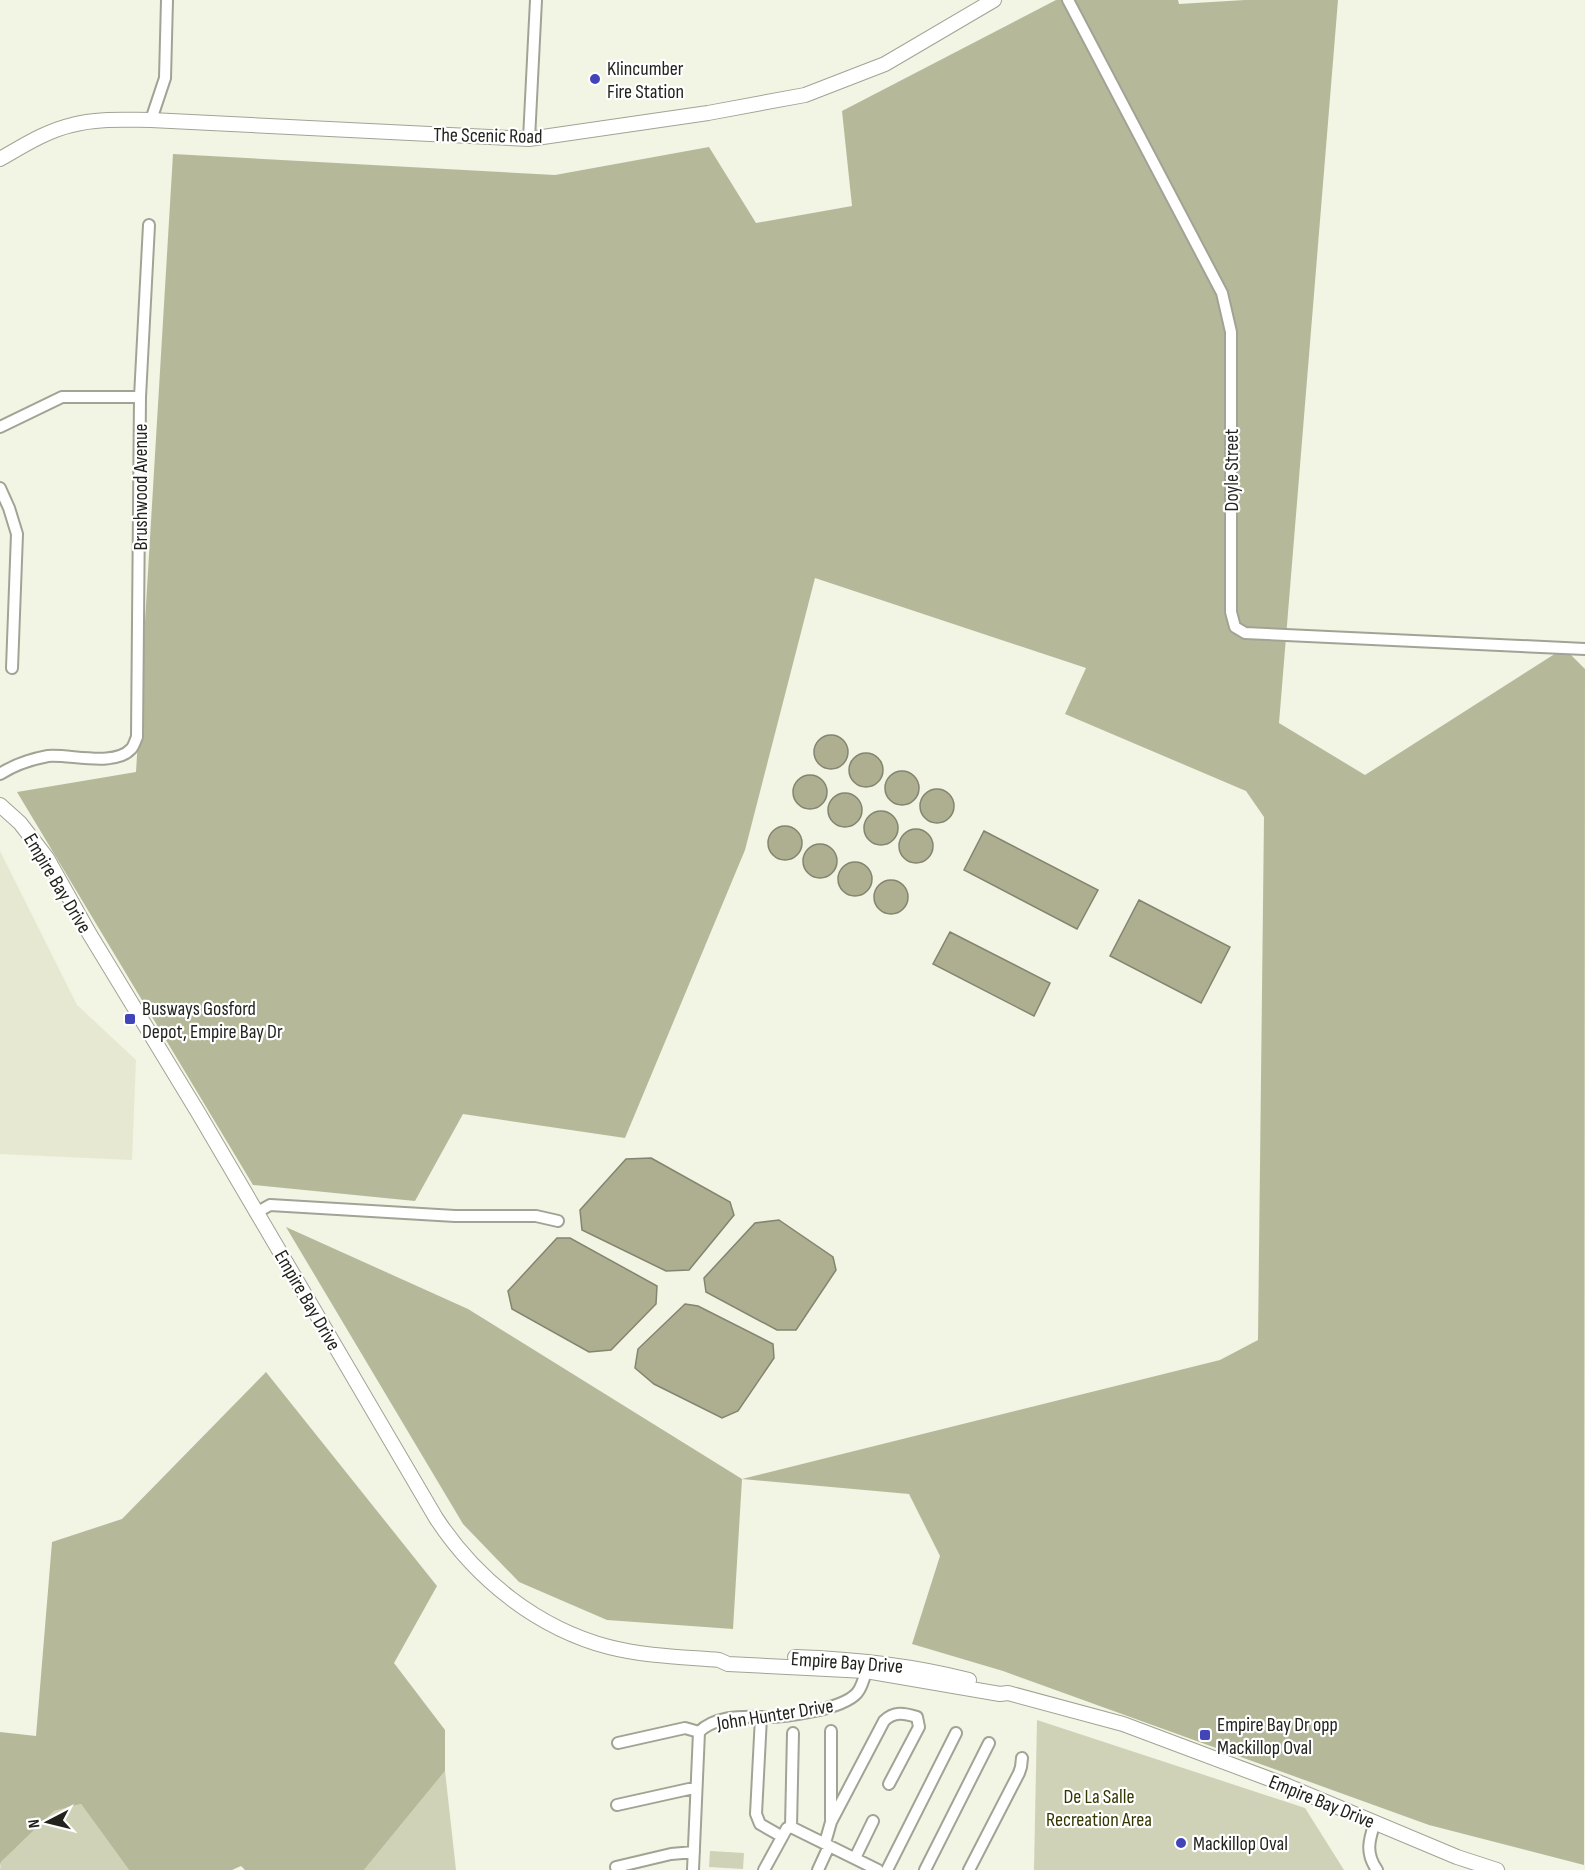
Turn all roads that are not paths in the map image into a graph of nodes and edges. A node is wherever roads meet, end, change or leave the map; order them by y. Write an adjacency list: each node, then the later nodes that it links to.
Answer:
1 (167, 0): 5 (street)
2 (536, 0): 6 (street)
3 (994, 0): 6 (main road, The Scenic Road)
4 (1068, 0): 12 (street, Doyle Street)
5 (151, 120): 6 (main road, The Scenic Road); 7 (main road, The Scenic Road)
6 (529, 139)
7 (0, 159)
8 (149, 225): 9 (street, Brushwood Avenue)
9 (140, 397): 10 (street); 14 (street, Brushwood Avenue)
10 (0, 427)
11 (0, 488): 13 (street)
12 (1585, 649)
13 (12, 668)
14 (0, 774)
15 (0, 805): 16 (main road, Empire Bay Drive)
16 (256, 1213): 17 (street); 19 (main road, Empire Bay Drive)
17 (558, 1221)
18 (824, 1658): 19 (main road, Empire Bay Drive); 20 (main road, Empire Bay Drive); 21 (main road)
19 (718, 1660): 21 (main road, Empire Bay Drive)
20 (906, 1666): 21 (main road); 22 (main road, Empire Bay Drive)
21 (866, 1671): 22 (main road, Empire Bay Drive); 23 (street, John Hunter Drive)
22 (1008, 1693): 36 (main road, Empire Bay Drive)
23 (761, 1717): 25 (street, John Hunter Drive); 38 (street)
24 (831, 1731): 35 (street)
25 (699, 1732): 28 (street); 32 (street, John Hunter Drive)
26 (793, 1733): 37 (street)
27 (956, 1733): 47 (street)
28 (618, 1743)
29 (989, 1743): 48 (street)
30 (1022, 1758): 49 (street)
31 (890, 1784): 35 (street)
32 (696, 1789): 33 (street); 40 (street, John Hunter Drive)
33 (617, 1805)
34 (873, 1821): 41 (street)
35 (831, 1822): 39 (street)
36 (1375, 1822): 50 (street); 51 (main road, Empire Bay Drive)
37 (792, 1827): 38 (street); 39 (street)
38 (781, 1836): 44 (street)
39 (827, 1845): 41 (street); 45 (street)
40 (694, 1852): 42 (street); 43 (street, John Hunter Drive)
41 (859, 1864): 46 (street)
42 (616, 1867)
43 (693, 1870)
44 (764, 1870)
45 (818, 1870)
46 (878, 1870)
47 (887, 1870)
48 (926, 1870)
49 (969, 1870)
50 (1377, 1870)
51 (1497, 1870)

